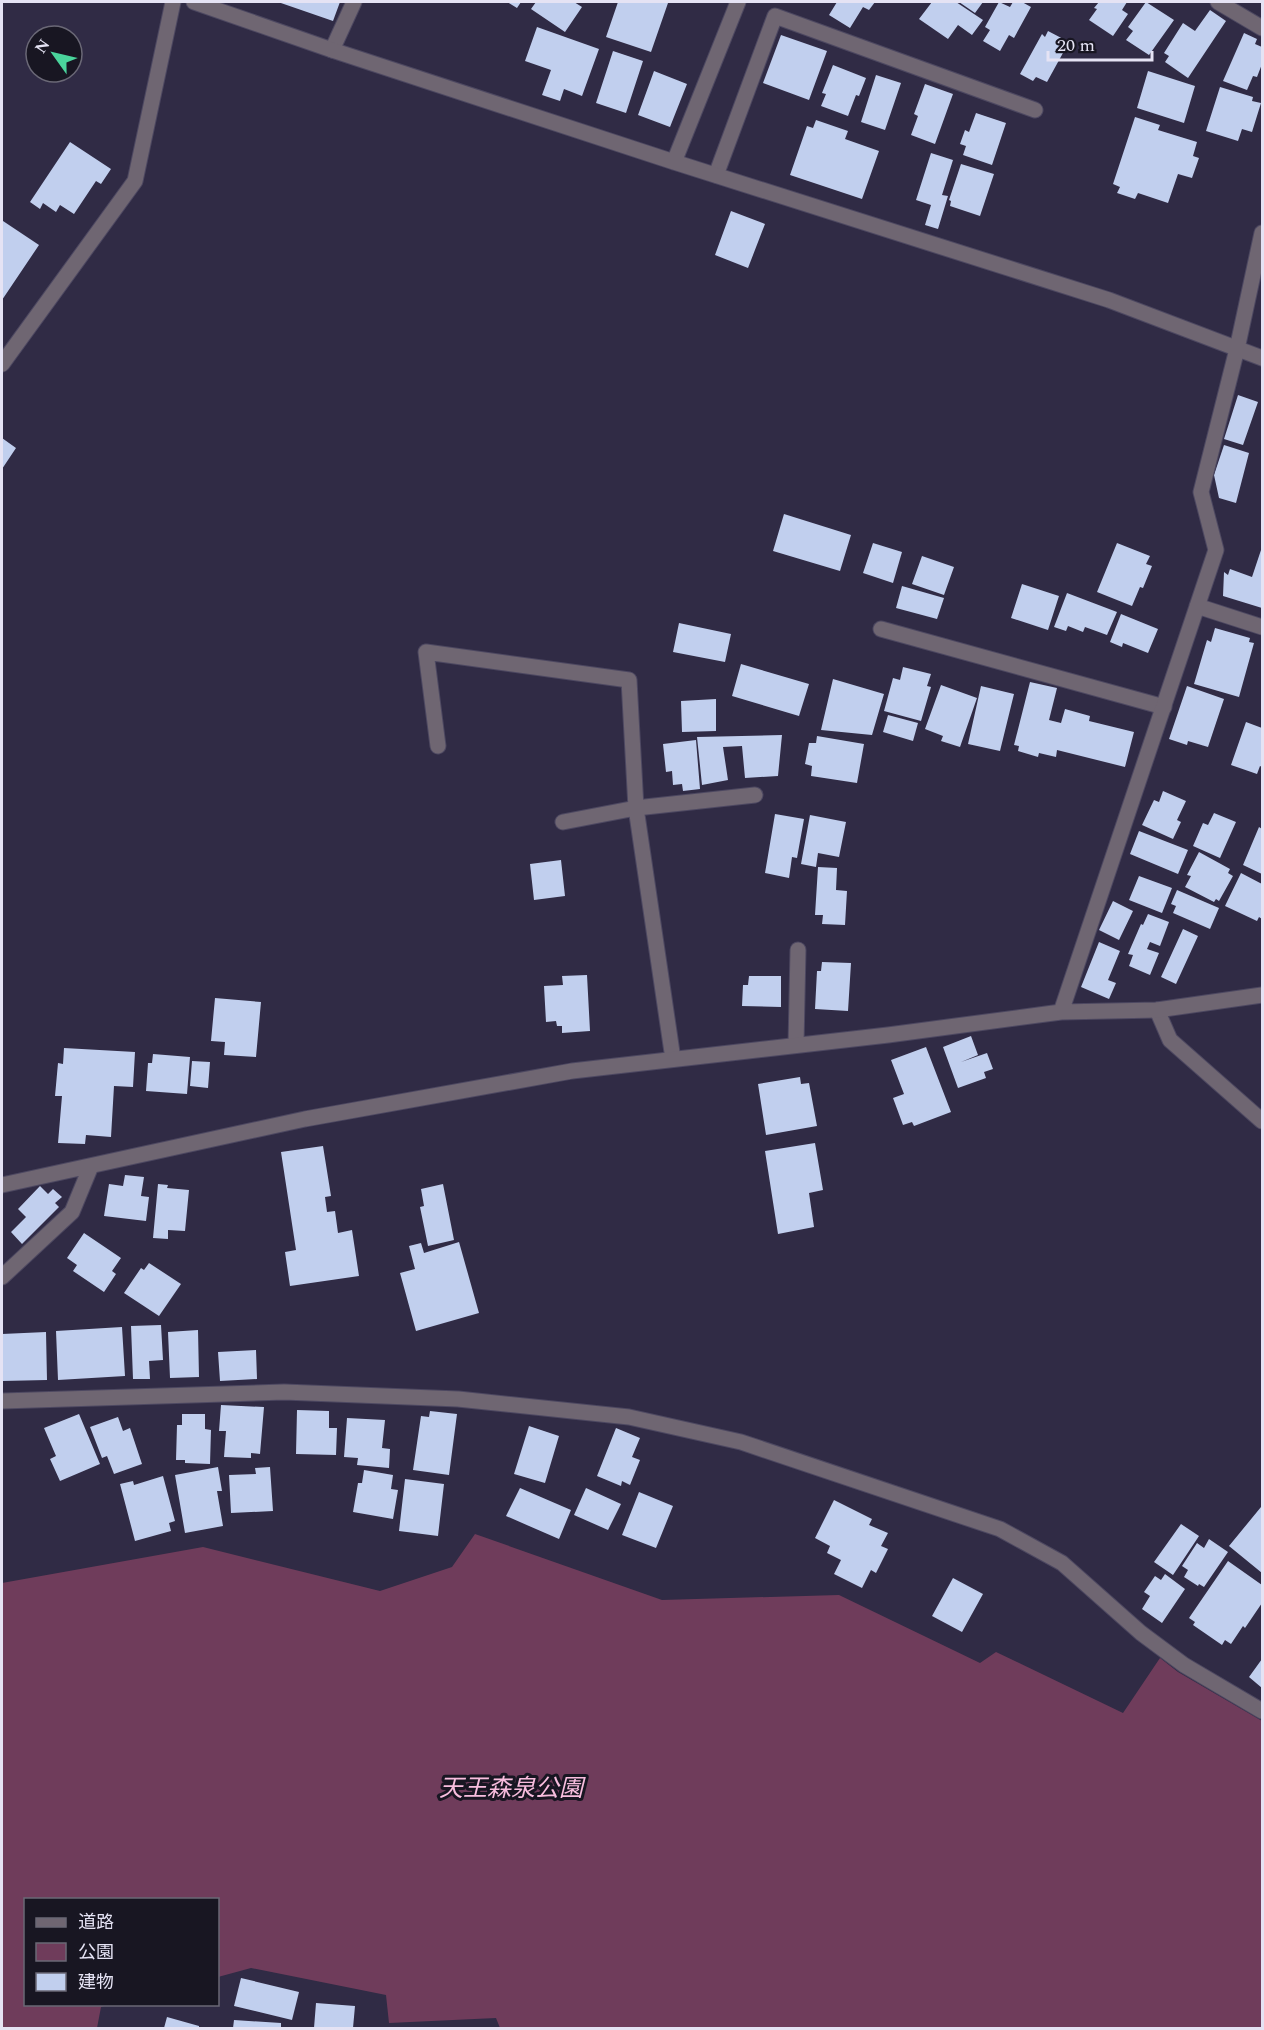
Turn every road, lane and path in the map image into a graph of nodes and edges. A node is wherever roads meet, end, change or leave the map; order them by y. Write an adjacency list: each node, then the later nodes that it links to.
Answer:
1 (172, 2): 14 (street)
2 (194, 2): 7 (street)
3 (354, 2): 7 (street)
4 (738, 2): 9 (street)
5 (1218, 2): 6 (street)
6 (1263, 28)
7 (332, 50): 9 (street)
8 (1035, 110): 10 (street)
9 (674, 162): 10 (street)
10 (716, 175): 12 (street)
11 (1263, 233): 12 (street)
12 (1237, 349): 13 (street); 15 (street)
13 (1263, 358)
14 (2, 364)
15 (1197, 606): 16 (street); 18 (street)
16 (1263, 627)
17 (881, 629): 18 (street)
18 (1164, 707): 26 (street)
19 (438, 746): 21 (street)
20 (755, 795): 21 (street)
21 (636, 808): 22 (street); 28 (street)
22 (563, 822)
23 (798, 951): 27 (street)
24 (1263, 995): 25 (street)
25 (1157, 1010): 26 (street); 29 (street)
26 (1061, 1012): 27 (street)
27 (796, 1045): 28 (street)
28 (673, 1059): 30 (street)
29 (1263, 1121)
30 (91, 1166): 31 (street); 32 (street)
31 (2, 1185)
32 (2, 1277)
33 (2, 1401): 34 (street)
34 (1263, 1711)

